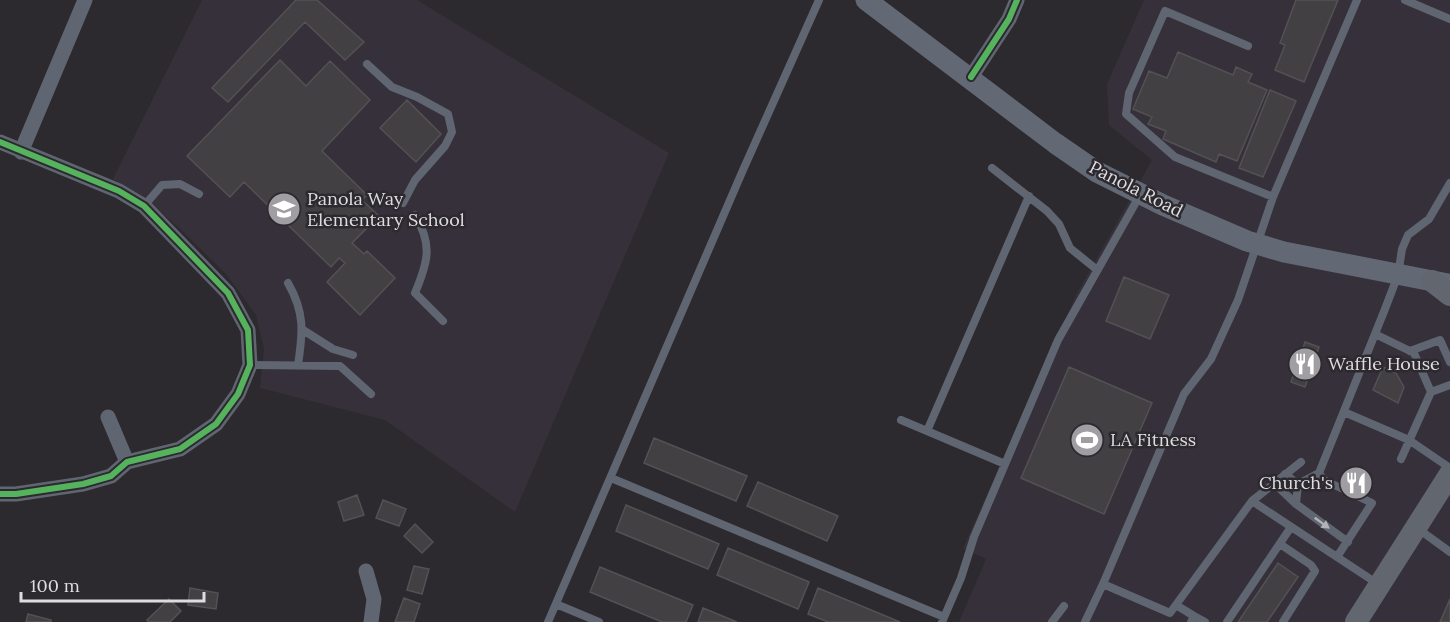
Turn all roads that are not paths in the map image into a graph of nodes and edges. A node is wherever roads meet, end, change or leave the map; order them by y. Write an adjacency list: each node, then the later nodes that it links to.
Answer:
1 (86, 0): 12 (street)
2 (819, 0): 51 (lane)
3 (866, 0): 10 (main road, Panola Road)
4 (1017, 0): 10 (street)
5 (1357, 0): 18 (lane)
6 (1405, 0): 7 (lane)
7 (1450, 20)
8 (1248, 46): 18 (lane)
9 (367, 64): 19 (lane)
10 (970, 77): 16 (main road, Panola Road)
11 (0, 142): 12 (street)
12 (21, 152): 20 (street)
13 (992, 168): 17 (lane)
14 (1450, 183): 24 (lane)
15 (199, 194): 20 (lane)
16 (1141, 194): 22 (main road, Panola Road); 23 (lane)
17 (1029, 196): 23 (lane); 41 (lane)
18 (1273, 197): 22 (lane)
19 (403, 203)
20 (144, 206): 33 (street)
21 (415, 215): 27 (lane)
22 (1256, 244): 24 (main road, Panola Road); 64 (lane)
23 (1096, 269): 46 (lane)
24 (1398, 275): 26 (main road, Panola Road); 29 (lane)
25 (288, 283): 28 (lane)
26 (1444, 287)
27 (443, 321)
28 (303, 330): 31 (lane); 34 (lane)
29 (1375, 334): 30 (lane); 38 (lane)
30 (1410, 351): 32 (lane); 36 (lane)
31 (354, 355)
32 (1450, 362)
33 (250, 365): 34 (lane); 44 (street)
34 (298, 365): 37 (lane)
35 (1450, 385): 36 (lane)
36 (1431, 392): 42 (lane)
37 (371, 394)
38 (1344, 412): 42 (lane); 48 (lane)
39 (108, 417): 44 (street)
40 (901, 420): 41 (lane)
41 (927, 431): 46 (lane)
42 (1409, 440): 43 (lane); 47 (lane)
43 (1401, 459)
44 (127, 462): 54 (street)
45 (1301, 462): 49 (lane)
46 (1005, 464): 70 (lane)
47 (1450, 468)
48 (1319, 473): 53 (lane); 59 (lane)
49 (1285, 474): 52 (lane); 53 (lane)
50 (1450, 474): 58 (main road)
51 (611, 478): 66 (lane); 70 (lane)
52 (1274, 483): 55 (lane); 56 (lane)
53 (1298, 484): 56 (lane)
54 (0, 494)
55 (1252, 501): 57 (lane); 67 (lane)
56 (1296, 504): 59 (lane, one-way to 59)
57 (1291, 527): 60 (lane); 62 (lane)
58 (1416, 528): 61 (lane); 65 (main road)
59 (1348, 542): 62 (lane)
60 (1280, 543): 77 (lane); 78 (lane)
61 (1450, 552)
62 (1337, 557): 65 (lane)
63 (366, 571): 71 (street)
64 (1103, 584): 67 (lane); 75 (lane)
65 (1380, 585): 79 (main road)
66 (556, 604): 72 (lane); 73 (lane)
67 (1176, 605): 69 (lane)
68 (1064, 606): 74 (lane)
69 (1192, 619): 76 (lane)
70 (943, 620)
71 (371, 622)
72 (548, 622)
73 (599, 622)
74 (1053, 622)
75 (1085, 622)
76 (1205, 622)
77 (1227, 622)
78 (1283, 622)
79 (1356, 622)

